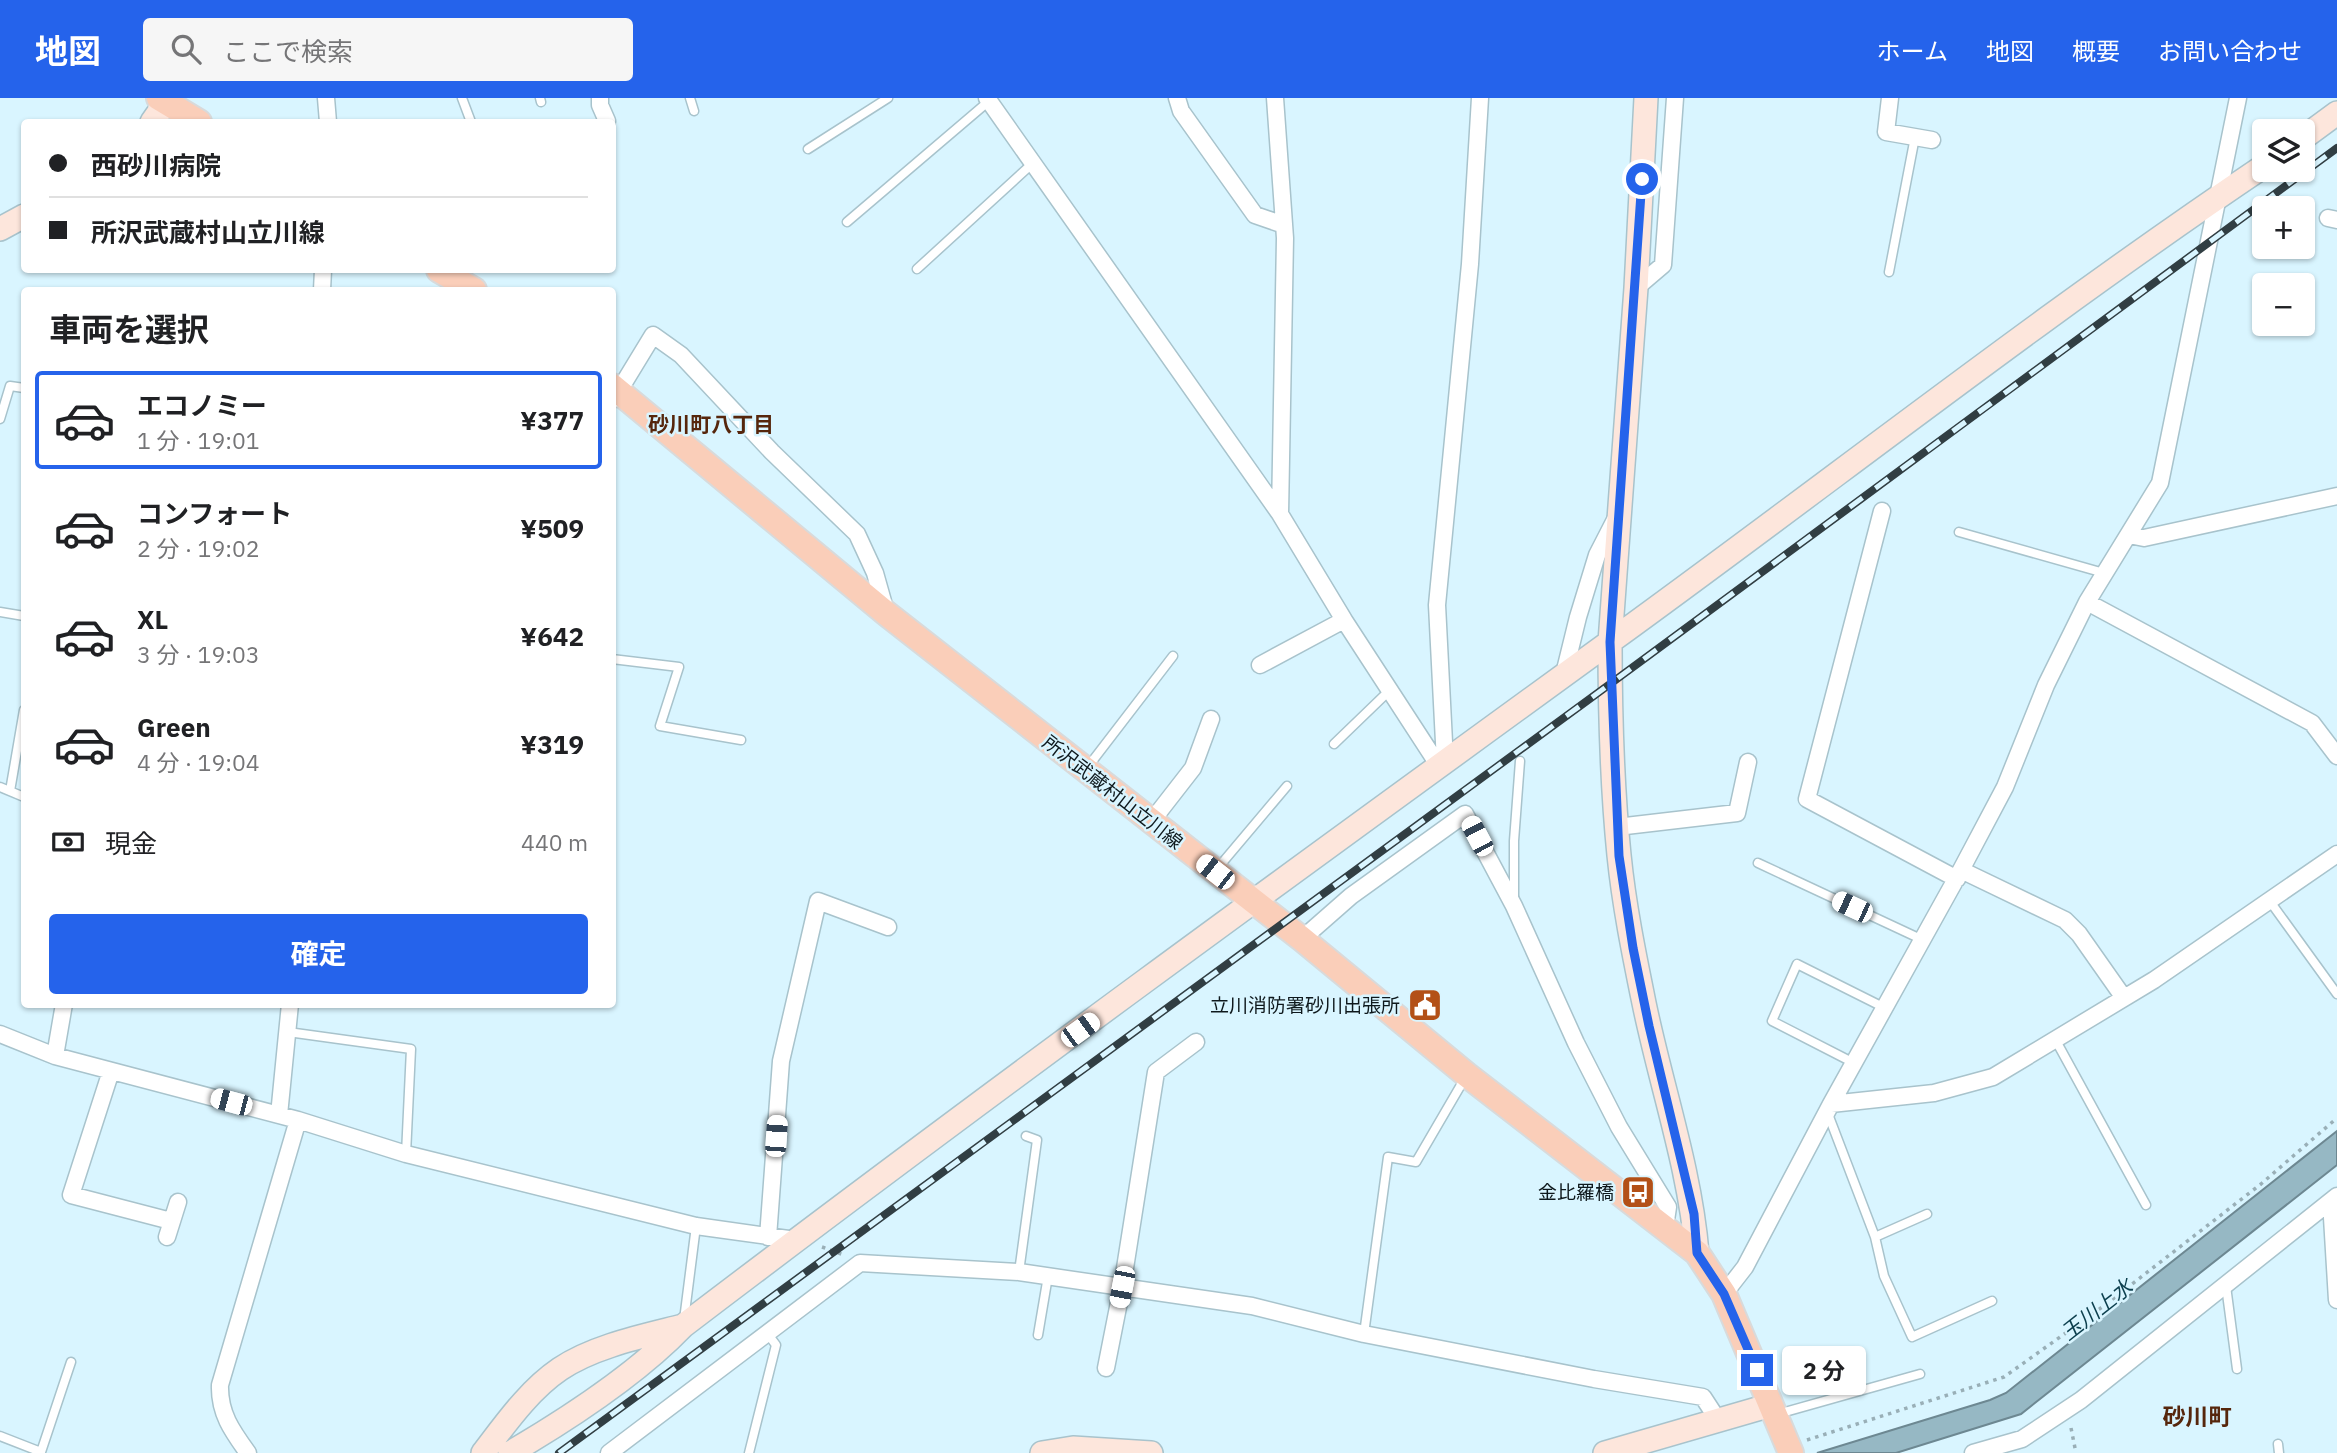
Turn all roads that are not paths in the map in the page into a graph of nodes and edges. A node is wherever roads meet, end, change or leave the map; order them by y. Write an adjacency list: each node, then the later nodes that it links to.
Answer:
1 (462, 98): 20 (lane)
2 (600, 98): 21 (street)
3 (690, 98): 15 (lane)
4 (888, 98): 25 (lane)
5 (1177, 98): 31 (street)
6 (1275, 98): 31 (street)
7 (1480, 98): 67 (street)
8 (1646, 98): 37 (street)
9 (1675, 98): 37 (street)
10 (1890, 98): 23 (street)
11 (2238, 98): 28 (street)
12 (328, 99): 19 (street)
13 (162, 100): 17 (street); 18 (main road)
14 (988, 100): 26 (street); 30 (lane)
15 (694, 111)
16 (2337, 113): 22 (street)
17 (153, 119)
18 (194, 119)
19 (328, 119)
20 (470, 119)
21 (606, 119)
22 (2315, 129)
23 (1915, 137): 24 (street); 34 (lane)
24 (1932, 140)
25 (808, 149)
26 (1033, 163): 33 (lane); 45 (street)
27 (2252, 174): 28 (street)
28 (2217, 198): 47 (street); 54 (street)
29 (21, 218): 32 (street)
30 (847, 222)
31 (1284, 225): 45 (street)
32 (0, 229)
33 (917, 269)
34 (1889, 272)
35 (444, 273): 36 (main road)
36 (469, 287)
37 (1636, 288): 43 (street)
38 (21, 388): 41 (lane)
39 (616, 391): 51 (street)
40 (616, 394): 51 (main road, 所沢武蔵村山立川線)
41 (0, 419)
42 (2337, 496): 47 (street)
43 (1620, 510): 54 (street); 58 (street)
44 (1882, 511): 78 (street)
45 (1280, 514): 53 (street)
46 (1959, 532): 48 (lane)
47 (2129, 535): 48 (street)
48 (2105, 574): 49 (street)
49 (2087, 601): 64 (street); 78 (street)
50 (0, 612): 52 (lane)
51 (887, 614): 68 (main road, 所沢武蔵村山立川線)
52 (21, 616)
53 (1345, 620): 57 (street); 59 (street)
54 (1610, 642): 58 (street); 74 (street)
55 (1173, 656): 68 (lane)
56 (616, 659): 62 (lane)
57 (1260, 664)
58 (1564, 674): 67 (street)
59 (1390, 690): 63 (lane); 67 (street)
60 (1211, 719): 73 (street)
61 (21, 727): 71 (lane)
62 (741, 740)
63 (1335, 744)
64 (2337, 756)
65 (1520, 761): 81 (lane)
66 (1748, 762): 74 (street)
67 (1442, 764): 80 (street)
68 (1085, 770): 73 (main road, 所沢武蔵村山立川線)
69 (1287, 786): 77 (lane)
70 (0, 787): 71 (lane)
71 (10, 791): 72 (lane)
72 (21, 796)
73 (1151, 822): 77 (main road, 所沢武蔵村山立川線)
74 (1617, 827): 114 (street)
75 (2337, 853): 79 (street)
76 (1758, 863): 84 (lane)
77 (1215, 872): 80 (main road, 所沢武蔵村山立川線)
78 (1959, 875): 84 (street); 86 (street)
79 (2269, 900): 85 (lane); 86 (street)
80 (1254, 903): 83 (main road, 所沢武蔵村山立川線); 113 (street)
81 (1514, 906): 83 (street); 109 (street)
82 (888, 927): 111 (street)
83 (1302, 939): 97 (main road, 所沢武蔵村山立川線)
84 (1923, 940): 89 (street)
85 (2337, 994)
86 (2124, 998): 92 (street)
87 (63, 1008): 94 (street)
88 (290, 1008): 90 (street)
89 (1885, 1008): 95 (street); 95 (lane)
90 (288, 1032): 99 (street); 102 (lane)
91 (0, 1034): 94 (street)
92 (2055, 1040): 98 (street); 105 (lane)
93 (1196, 1042): 118 (street)
94 (55, 1056): 96 (street)
95 (1854, 1063): 98 (street)
96 (111, 1071): 99 (street); 107 (street)
97 (1467, 1075): 109 (main road, 所沢武蔵村山立川線); 124 (lane)
98 (1829, 1107): 112 (lane); 119 (street)
99 (279, 1115): 100 (street)
100 (298, 1120): 102 (street); 133 (street)
101 (1026, 1136): 115 (lane)
102 (406, 1154): 108 (street)
103 (2334, 1198): 117 (street); 120 (street)
104 (178, 1202): 107 (street)
105 (2146, 1205)
106 (1927, 1214): 112 (lane)
107 (171, 1221): 110 (street)
108 (696, 1226): 111 (street); 122 (lane)
109 (1665, 1227): 114 (main road, 所沢武蔵村山立川線)
110 (167, 1237)
111 (768, 1237): 113 (street)
112 (1875, 1237): 121 (lane)
113 (796, 1240): 122 (street)
114 (1697, 1253): 119 (main road, 所沢武蔵村山立川線)
115 (1019, 1272): 116 (street); 123 (street)
116 (1048, 1276): 118 (street); 125 (lane)
117 (2226, 1284): 128 (lane); 141 (street)
118 (1122, 1287): 124 (street); 127 (street)
119 (1724, 1294): 131 (main road, 所沢武蔵村山立川線)
120 (2337, 1300)
121 (1992, 1301)
122 (683, 1326): 134 (street); 135 (street)
123 (767, 1333): 136 (street); 137 (lane)
124 (1364, 1334): 130 (street)
125 (1038, 1335)
126 (71, 1362): 132 (lane)
127 (1106, 1367)
128 (2237, 1370)
129 (1920, 1374): 131 (lane)
130 (1718, 1420): 131 (street); 140 (street)
131 (1781, 1429)
132 (0, 1436)
133 (248, 1453)
134 (483, 1453)
135 (510, 1453)
136 (609, 1453)
137 (749, 1453)
138 (1042, 1453): 139 (street)
139 (1150, 1453)
140 (1605, 1453)
141 (1973, 1453)

